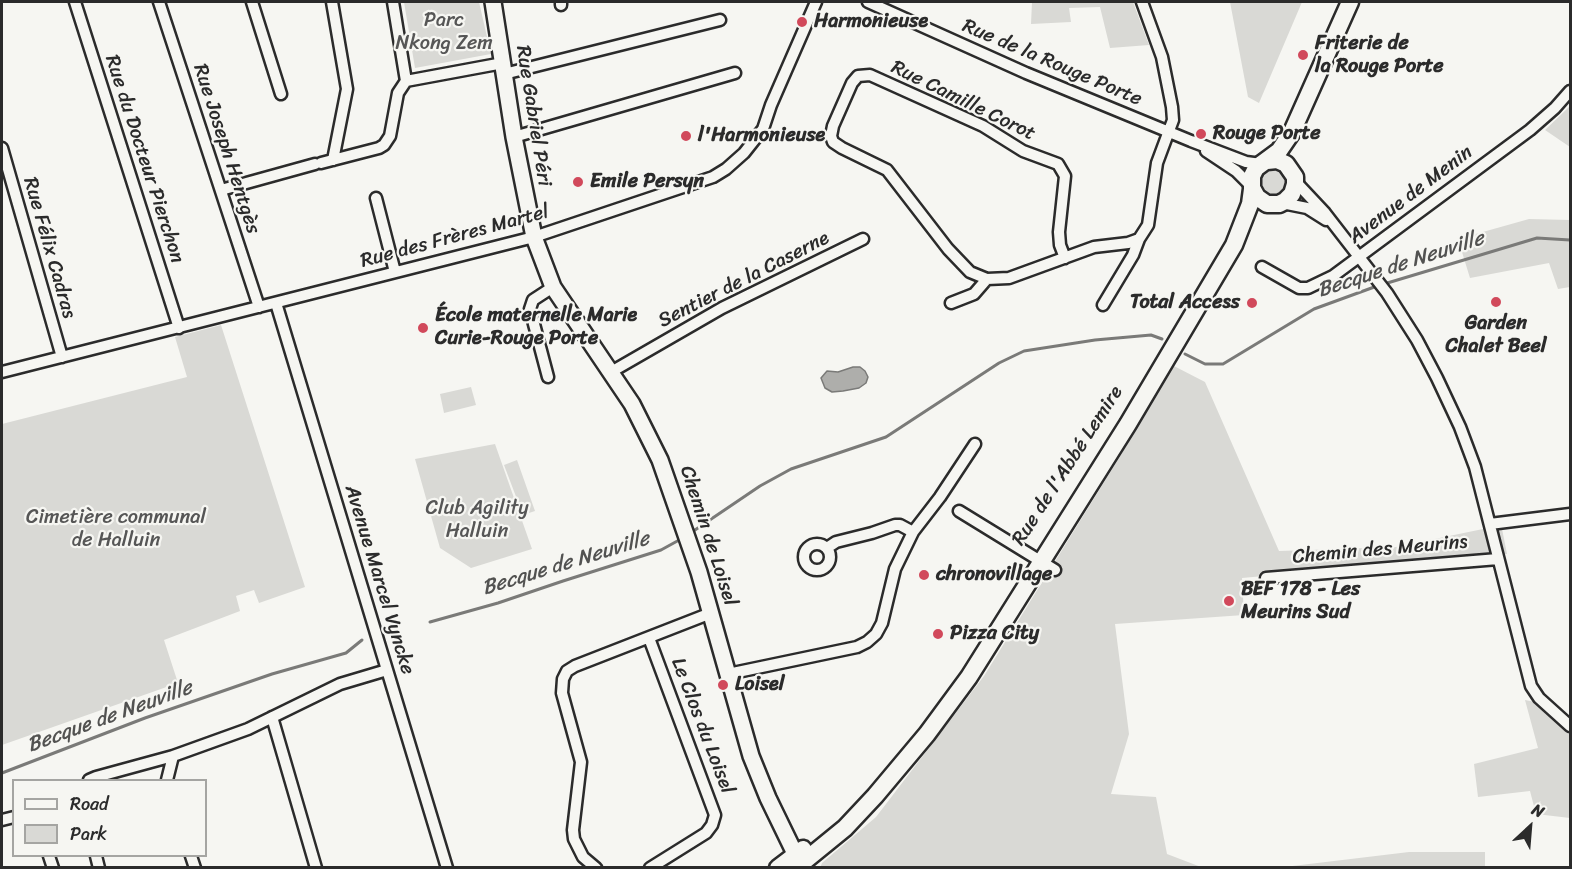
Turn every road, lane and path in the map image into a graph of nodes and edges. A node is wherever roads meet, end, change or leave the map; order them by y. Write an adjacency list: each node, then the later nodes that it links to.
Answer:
1 (75, 2): 43 (street, Rue du Docteur Pierchon)
2 (159, 2): 25 (street, Rue Joseph Hentgès)
3 (252, 2): 16 (street)
4 (332, 2): 21 (street)
5 (393, 2): 14 (street)
6 (493, 2): 12 (street, Rue Gabriel Péri)
7 (816, 2): 29 (street, Rue des Frères Martel)
8 (868, 2): 17 (street, Rue de la Rouge Porte)
9 (1142, 2): 17 (street)
10 (1356, 6): 22 (main road, Rue de l'Abbé Lemire); 23 (main road, Rue de l'Abbé Lemire)
11 (720, 20): 12 (street)
12 (504, 68): 14 (street); 18 (street, Rue Gabriel Péri)
13 (735, 73): 18 (street)
14 (406, 81): 21 (street)
15 (1570, 91): 33 (street, Avenue de Menin)
16 (281, 94)
17 (1170, 132): 19 (street, Rue de la Rouge Porte); 31 (street)
18 (514, 136): 29 (street, Rue Gabriel Péri)
19 (1191, 141): 22 (street, Rue de la Rouge Porte); 24 (street, Rue de la Rouge Porte)
20 (2, 148): 44 (street, Rue Félix Cadras)
21 (333, 160): 25 (street)
22 (1264, 162): 23 (main road); 24 (main road, Rue de l'Abbé Lemire)
23 (1294, 176): 27 (main road, Rue de l'Abbé Lemire); 28 (street, Chemin des Meurins)
24 (1252, 188): 27 (main road); 32 (main road, Rue de l'Abbé Lemire)
25 (221, 190): 42 (street, Rue Joseph Hentgès)
26 (376, 198): 36 (street)
27 (1278, 204): 28 (street, Chemin des Meurins); 32 (main road, Rue de l'Abbé Lemire)
28 (1335, 227): 33 (street, Chemin des Meurins)
29 (534, 237): 36 (street, Rue des Frères Martel); 38 (street, Chemin de Loisel)
30 (863, 239): 46 (street, Sentier de la Caserne)
31 (1139, 239): 34 (street); 41 (street)
32 (1234, 245): 55 (main road, Rue de l'Abbé Lemire)
33 (1359, 256): 35 (street, Avenue de Menin); 51 (street, Chemin des Meurins)
34 (1065, 258): 37 (street); 37 (street, Rue Camille Corot)
35 (1262, 267)
36 (395, 272): 39 (street, Rue des Frères Martel)
37 (987, 279): 40 (street)
38 (553, 287): 46 (street, Chemin de Loisel); 47 (street)
39 (276, 303): 42 (street, Rue des Frères Martel); 59 (street, Avenue Marcel Vyncke)
40 (951, 303)
41 (1103, 305)
42 (258, 308): 43 (street, Rue des Frères Martel)
43 (179, 328): 44 (street, Rue des Frères Martel)
44 (62, 357): 45 (street, Rue des Frères Martel)
45 (3, 368)
46 (611, 372): 57 (street, Chemin de Loisel)
47 (548, 377)
48 (975, 444): 52 (street)
49 (959, 511): 55 (street)
50 (1570, 514): 51 (street)
51 (1490, 524): 54 (street, Chemin des Meurins)
52 (914, 532): 53 (street); 60 (street)
53 (827, 548)
54 (1498, 559): 56 (street, Chemin des Meurins); 62 (street, Chemin des Meurins)
55 (1044, 563): 66 (main road, Rue de l'Abbé Lemire)
56 (1266, 578)
57 (711, 613): 58 (street); 60 (street, Chemin de Loisel)
58 (649, 638): 69 (street); 70 (street, Le Clos du Loisel)
59 (387, 670): 61 (street); 68 (street, Avenue Marcel Vyncke)
60 (728, 674): 66 (street, Chemin de Loisel)
61 (272, 717): 63 (street); 67 (street)
62 (1570, 726)
63 (173, 756): 64 (street); 65 (street)
64 (92, 779)
65 (167, 779)
66 (799, 863): 71 (main road, Rue de l'Abbé Lemire)
67 (316, 867)
68 (447, 867)
69 (596, 867)
70 (650, 867)
71 (778, 867)

